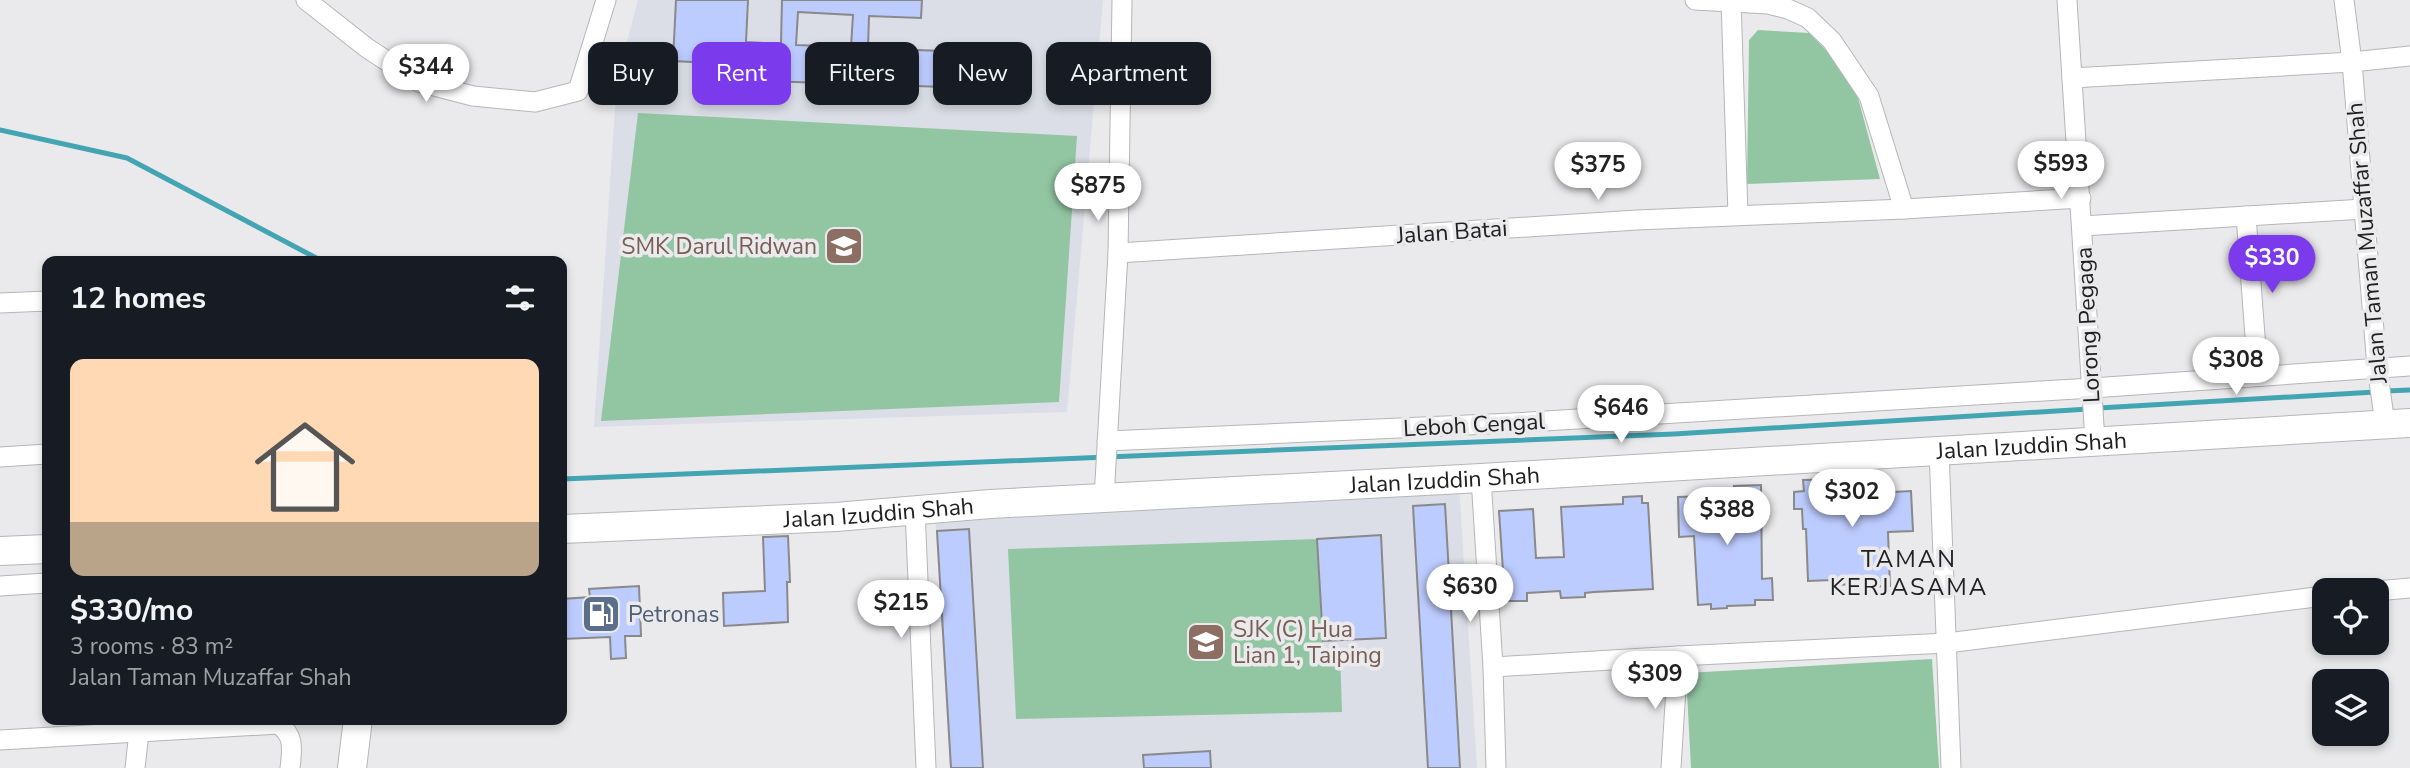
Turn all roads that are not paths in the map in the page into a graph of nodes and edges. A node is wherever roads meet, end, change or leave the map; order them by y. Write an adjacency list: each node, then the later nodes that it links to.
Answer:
1 (306, 0): 2 (street)
2 (606, 0)
3 (1122, 0): 17 (street)
4 (1695, 0): 7 (street)
5 (2067, 0): 10 (street, Lorong Pegaga)
6 (2344, 0): 9 (street, Jalan Taman Muzaffar Shah)
7 (1731, 2): 12 (street); 14 (street)
8 (2410, 56): 9 (street)
9 (2352, 62): 10 (street); 13 (street, Jalan Taman Muzaffar Shah)
10 (2072, 79): 11 (street, Lorong Pegaga)
11 (2081, 198): 12 (street, Jalan Batai); 16 (street, Lorong Pegaga)
12 (1903, 209): 14 (street, Jalan Batai)
13 (2364, 209): 15 (street); 22 (street, Jalan Taman Muzaffar Shah)
14 (1738, 215): 17 (street, Jalan Batai)
15 (2246, 216): 16 (street); 21 (street)
16 (2082, 226): 23 (street, Lorong Pegaga)
17 (1118, 253): 25 (street)
18 (42, 301): 19 (street)
19 (0, 303)
20 (2410, 366): 22 (street, Leboh Cengal)
21 (2258, 376): 22 (street, Leboh Cengal); 23 (street, Leboh Cengal)
22 (2386, 399): 23 (main road, Jalan Izuddin Shah)
23 (2094, 412): 24 (main road, Jalan Izuddin Shah); 25 (street, Leboh Cengal)
24 (1939, 450): 28 (main road, Jalan Izuddin Shah); 39 (street)
25 (1107, 452): 29 (street)
26 (42, 454): 27 (street)
27 (0, 457)
28 (1480, 478): 29 (main road, Jalan Izuddin Shah); 41 (street)
29 (1104, 499): 30 (main road, Jalan Izuddin Shah)
30 (915, 510): 31 (main road, Jalan Izuddin Shah); 50 (street)
31 (567, 529)
32 (42, 549): 33 (main road)
33 (0, 551)
34 (42, 583): 35 (street)
35 (0, 586)
36 (2410, 588): 37 (street)
37 (2389, 590)
38 (2312, 597): 39 (street)
39 (1947, 643): 40 (street); 53 (street)
40 (1678, 656): 41 (street); 52 (street)
41 (1493, 667): 51 (street)
42 (261, 725): 45 (street)
43 (280, 725): 48 (street)
44 (357, 725): 49 (main road)
45 (139, 732): 46 (street); 47 (street)
46 (0, 740)
47 (135, 768)
48 (290, 768)
49 (352, 768)
50 (926, 768)
51 (1496, 768)
52 (1671, 768)
53 (1951, 768)

